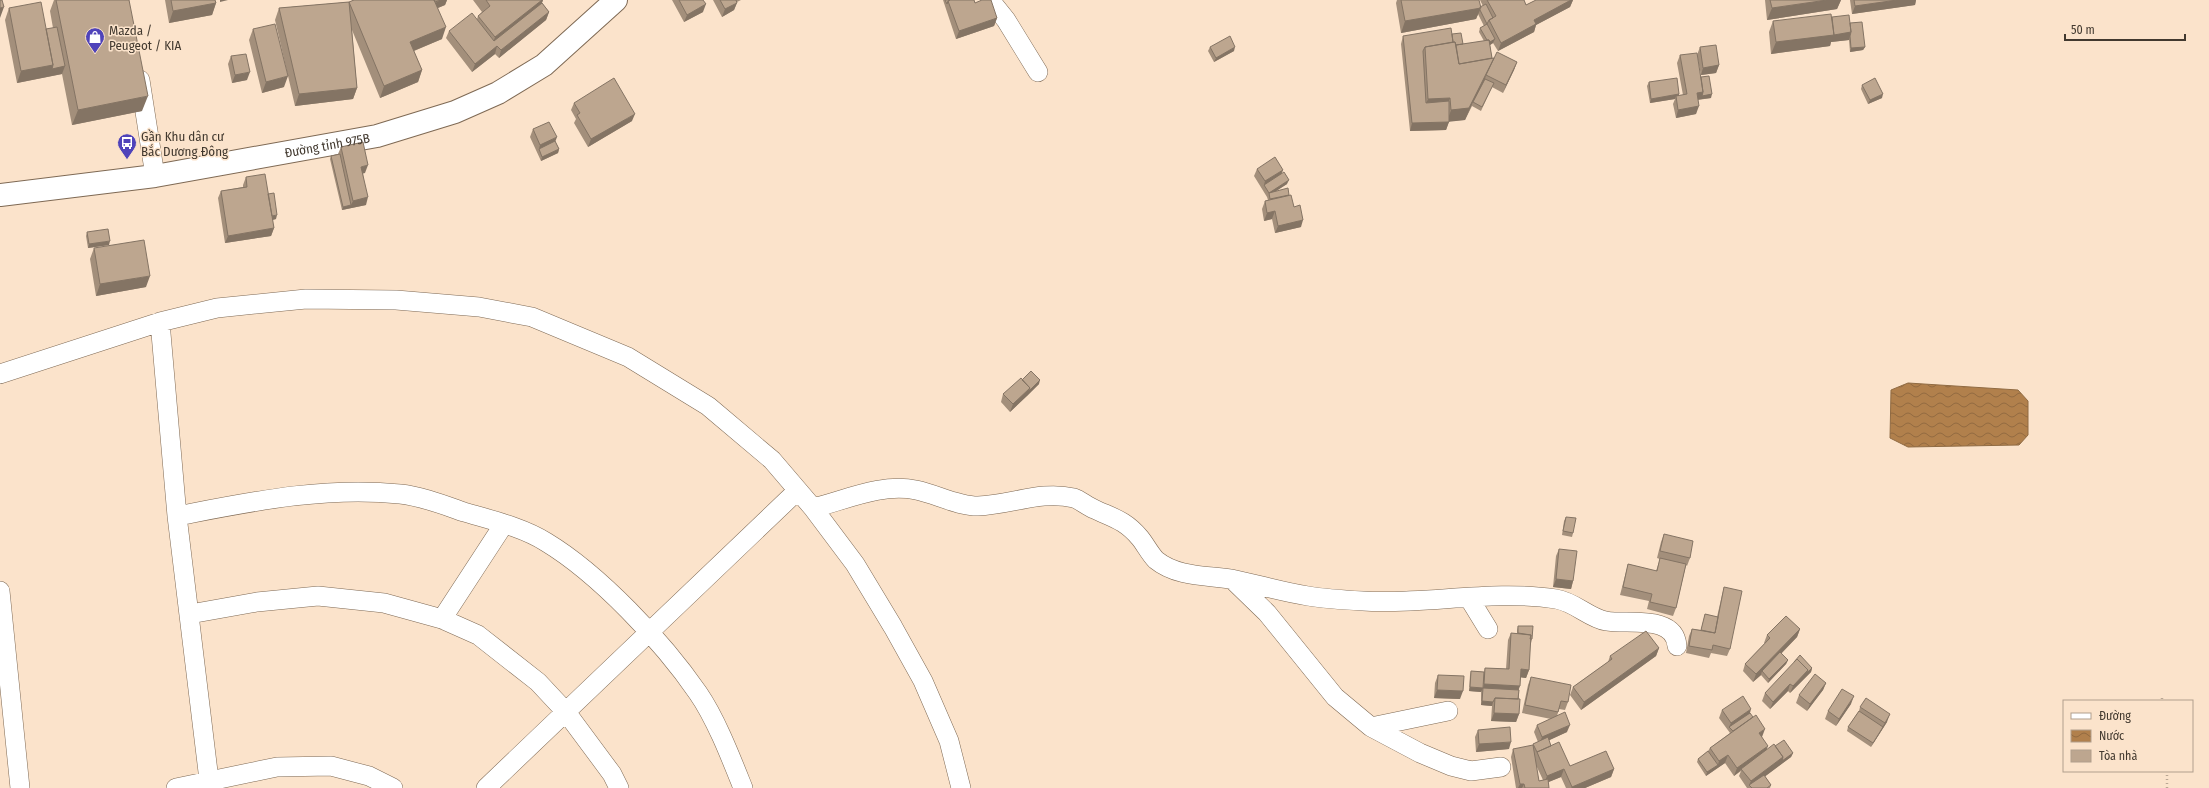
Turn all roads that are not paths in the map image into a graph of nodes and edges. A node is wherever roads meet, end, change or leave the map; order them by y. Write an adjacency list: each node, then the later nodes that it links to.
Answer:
1 (616, 0): 5 (main road, Đường tỉnh 975B)
2 (990, 0): 4 (street)
3 (137, 59): 5 (street)
4 (1038, 72)
5 (155, 176): 6 (main road, Đường tỉnh 975B)
6 (0, 195)
7 (160, 322): 8 (street); 9 (street); 11 (street)
8 (0, 374)
9 (797, 491): 10 (street); 19 (street)
10 (813, 508): 13 (street); 32 (street)
11 (177, 516): 12 (street); 16 (street)
12 (504, 524): 17 (street); 19 (street)
13 (1233, 580): 15 (street); 23 (street)
14 (0, 592): 26 (street)
15 (1469, 598): 18 (street); 20 (street)
16 (190, 614): 17 (street); 25 (street)
17 (442, 619): 22 (street)
18 (1488, 629)
19 (651, 633): 22 (street); 31 (street)
20 (1677, 646)
21 (1448, 711): 23 (street)
22 (566, 712): 29 (street); 30 (street)
23 (1372, 726): 24 (street)
24 (1501, 767)
25 (209, 780): 27 (street); 28 (street)
26 (20, 788)
27 (176, 788)
28 (393, 788)
29 (486, 788)
30 (618, 788)
31 (743, 788)
32 (961, 788)

